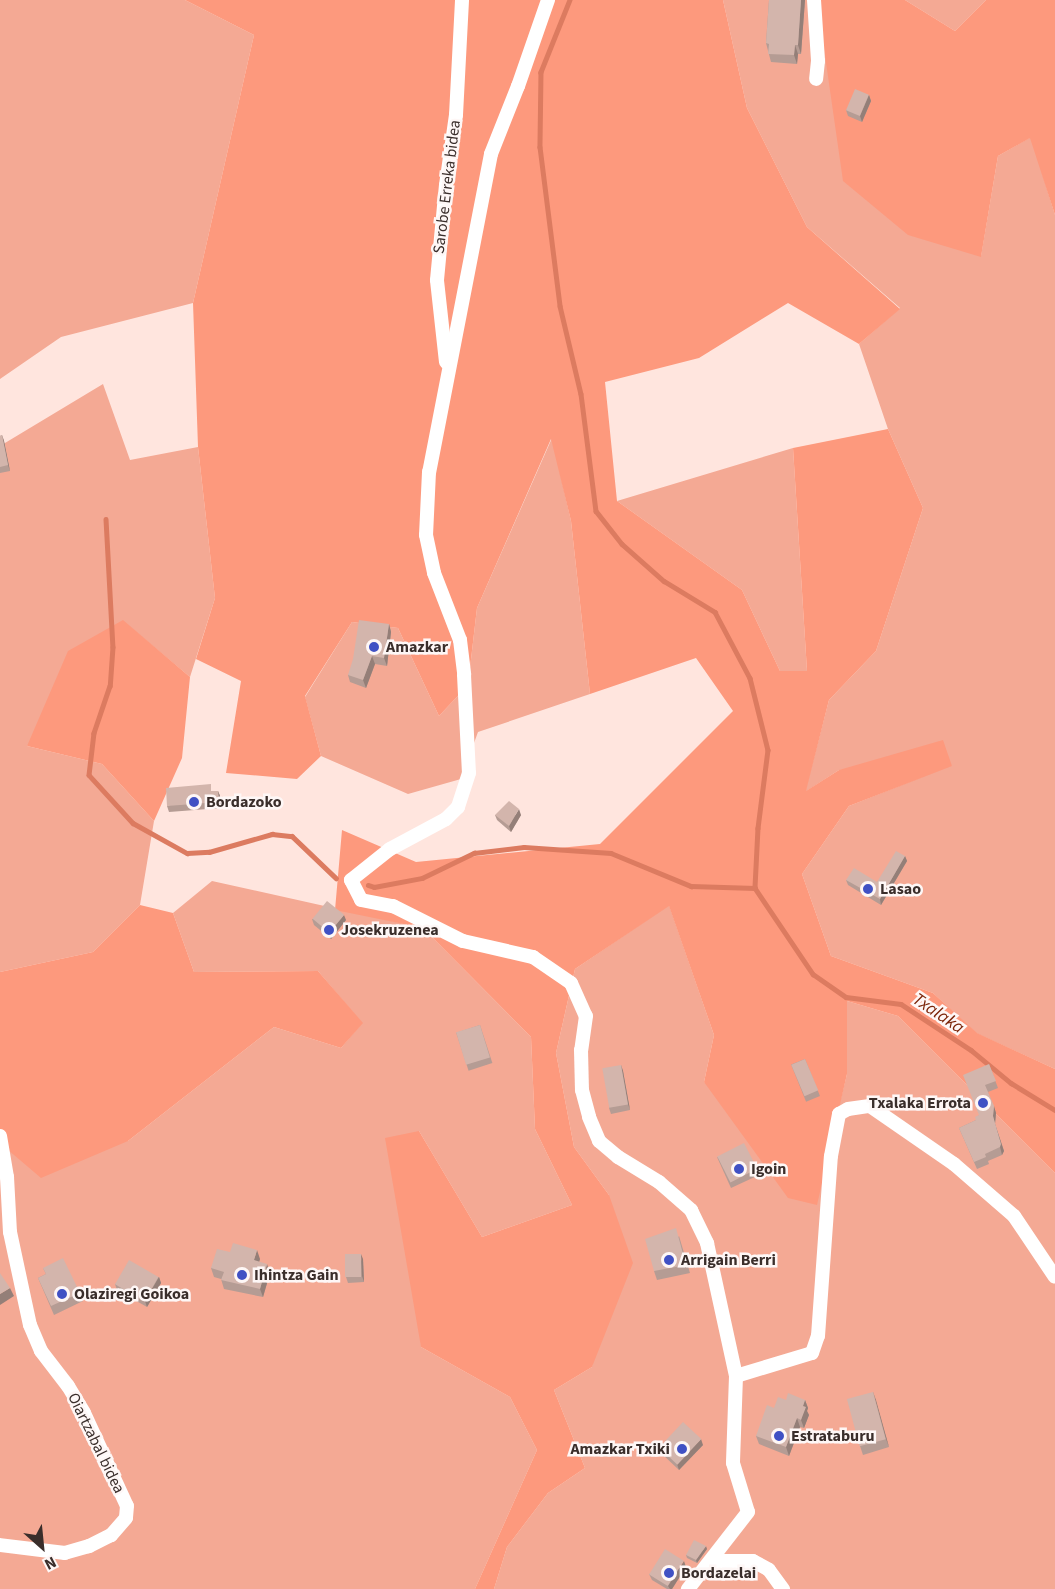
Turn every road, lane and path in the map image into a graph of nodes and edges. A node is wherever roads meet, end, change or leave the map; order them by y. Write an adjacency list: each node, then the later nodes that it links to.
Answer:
1 (462, 0): 5 (street, Sarobe Erreka bidea)
2 (548, 0): 5 (street)
3 (814, 0): 4 (street)
4 (816, 80)
5 (447, 374): 8 (street)
6 (0, 1136): 9 (street, Oiartzabal bidea)
7 (1055, 1277): 8 (street)
8 (736, 1376): 10 (street)
9 (0, 1545)
10 (705, 1568): 11 (street); 12 (street)
11 (688, 1589)
12 (783, 1589)

